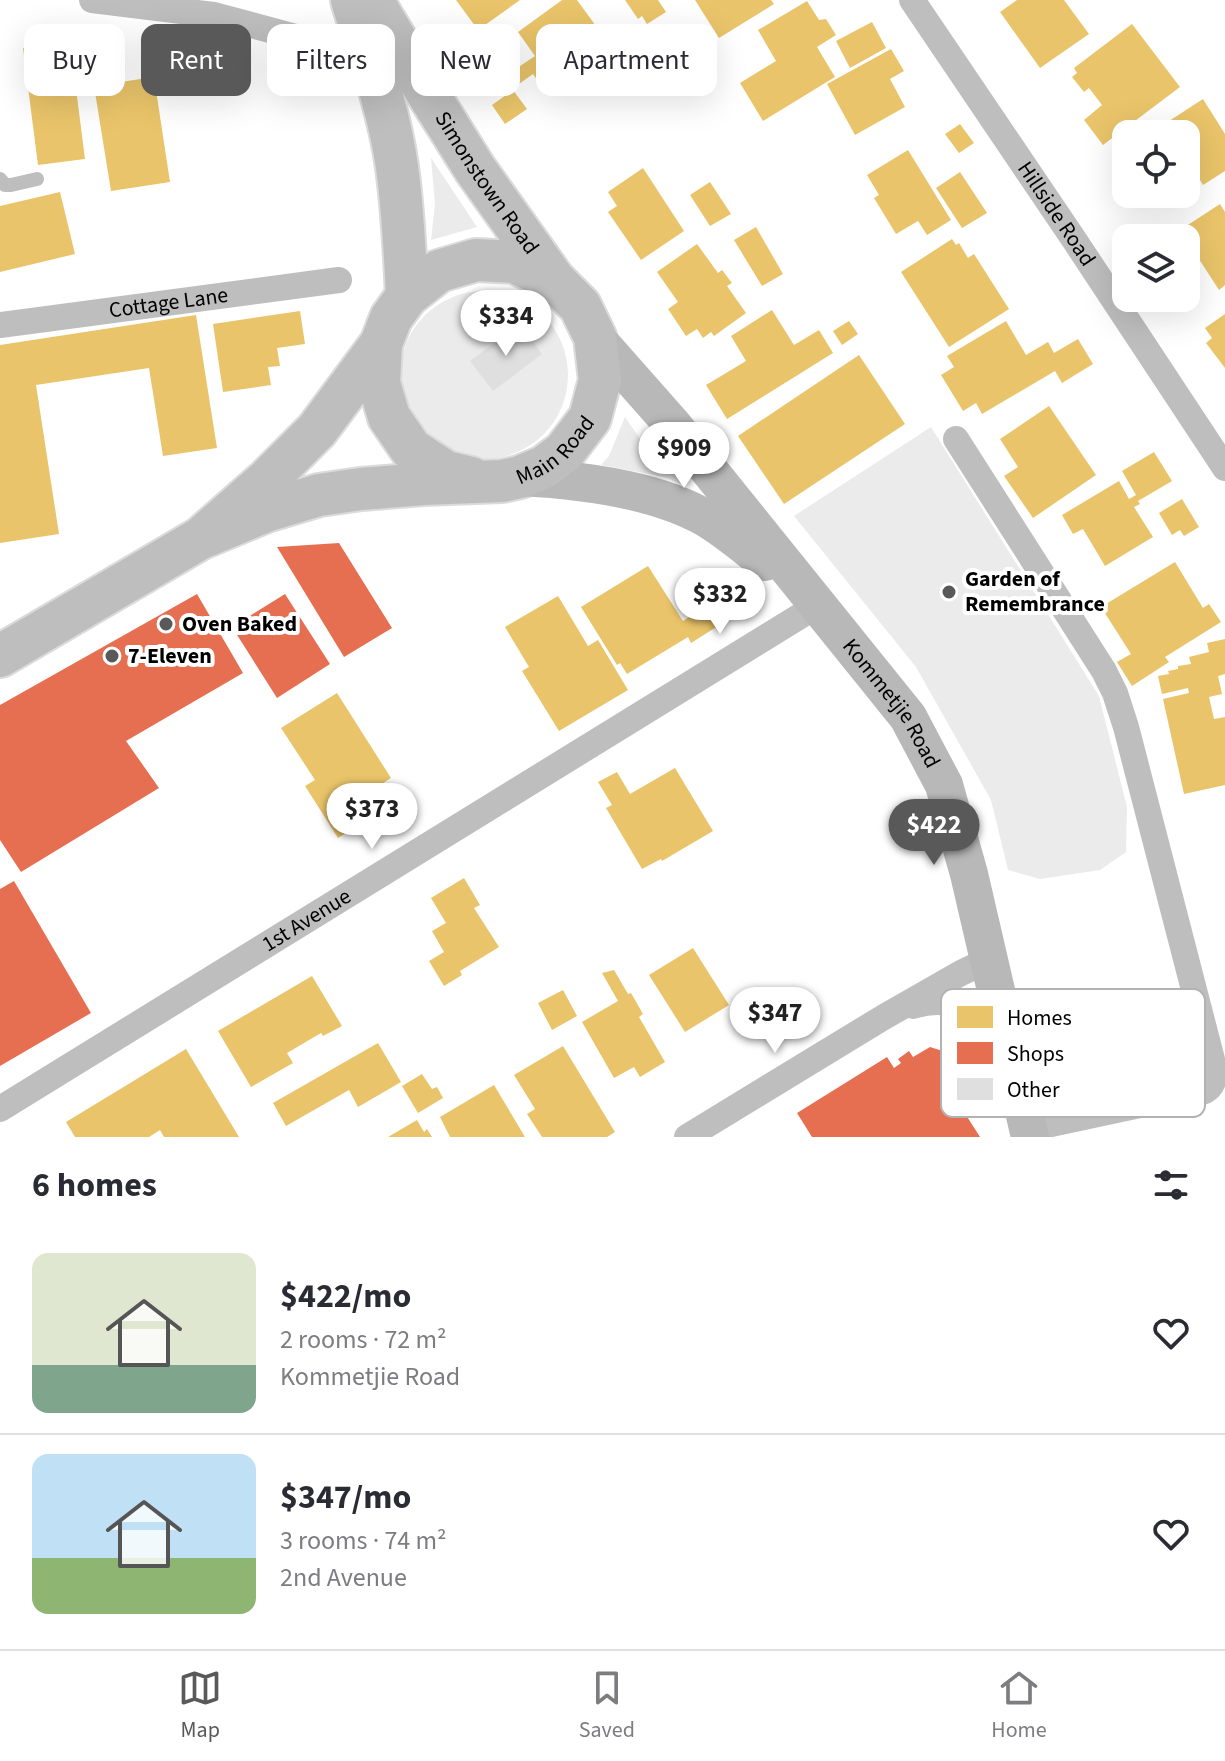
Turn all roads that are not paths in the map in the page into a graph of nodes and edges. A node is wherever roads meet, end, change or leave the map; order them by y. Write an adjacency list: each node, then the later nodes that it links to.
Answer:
1 (92, 0): 5 (street)
2 (352, 0): 11 (main road)
3 (372, 0): 10 (main road, Simonstown Road)
4 (912, 0): 16 (street, Hillside Road)
5 (224, 8): 6 (street)
6 (267, 25)
7 (0, 179): 8 (lane)
8 (37, 179)
9 (339, 280): 12 (street, Cottage Lane)
10 (554, 280): 11 (main road, Main Road); 13 (main road, Main Road)
11 (407, 296): 14 (main road, Main Road)
12 (0, 325)
13 (595, 337): 17 (main road, Main Road); 19 (main road, Kommetjie Road)
14 (381, 344): 17 (main road, Main Road); 18 (main road, Main Road)
15 (956, 439): 23 (street)
16 (1225, 468)
17 (502, 479): 18 (main road, Main Road); 19 (main road, Kommetjie Road)
18 (201, 538): 20 (main road, Main Road)
19 (818, 605): 21 (main road, Kommetjie Road); 28 (street, 1st Avenue)
20 (0, 656)
21 (988, 960): 22 (main road, Kommetjie Road); 25 (street)
22 (995, 989)
23 (1194, 989)
24 (941, 1001): 25 (street)
25 (884, 1017): 31 (street)
26 (1205, 1032): 27 (street)
27 (1205, 1091)
28 (0, 1109)
29 (1087, 1117): 30 (street)
30 (1029, 1133)
31 (687, 1137)

